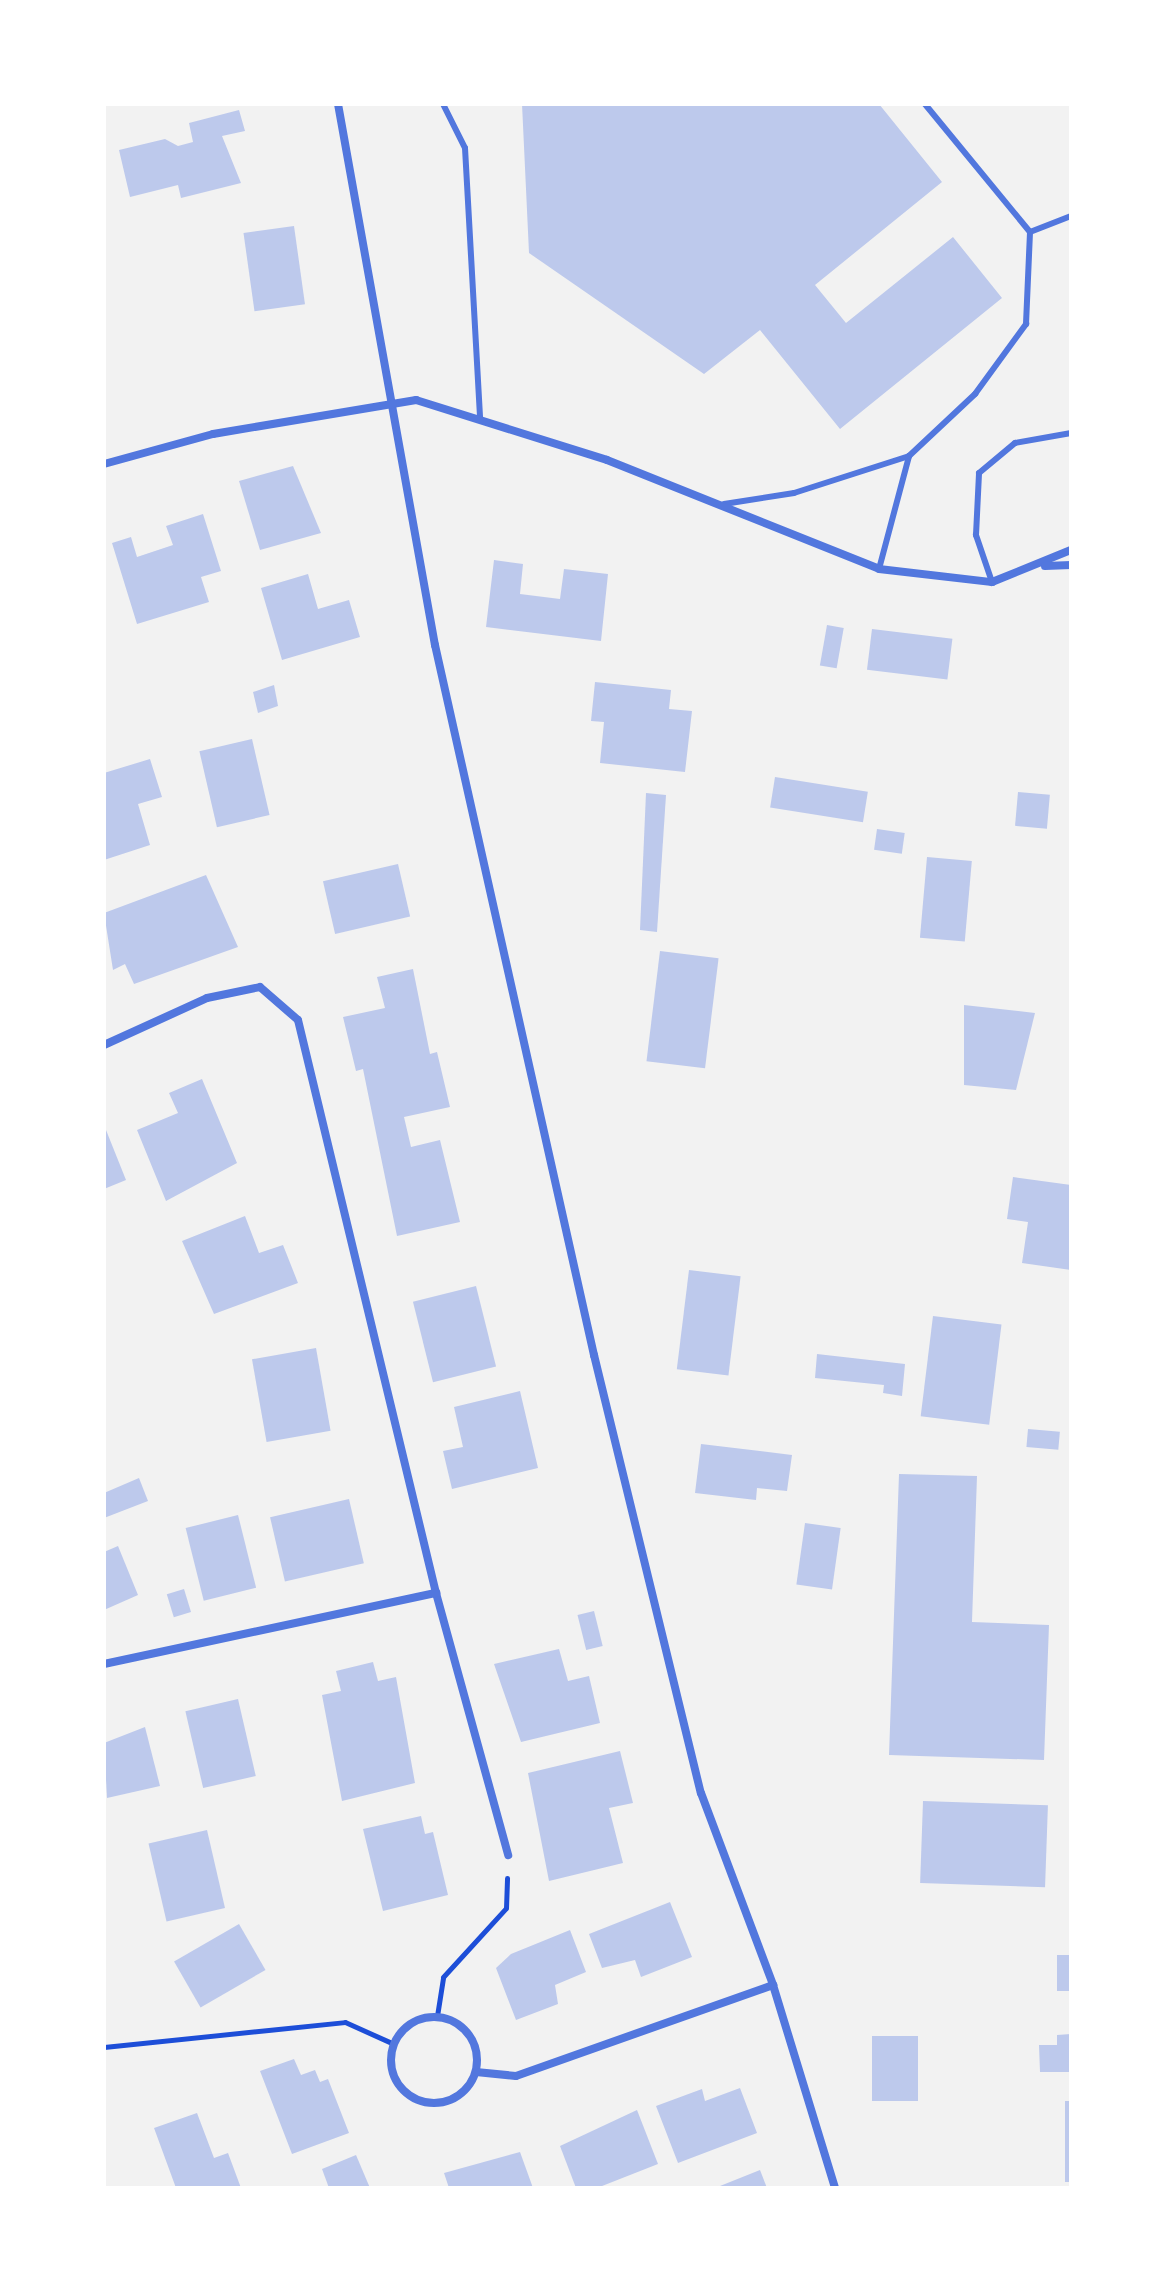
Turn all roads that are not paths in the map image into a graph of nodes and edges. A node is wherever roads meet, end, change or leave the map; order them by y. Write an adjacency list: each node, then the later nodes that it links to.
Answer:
1 (338, 104): 6 (street)
2 (443, 104): 7 (lane)
3 (925, 104): 5 (lane)
4 (1071, 216): 5 (lane)
5 (1030, 232): 9 (lane)
6 (388, 401): 7 (street); 10 (street); 21 (street)
7 (480, 419): 11 (street)
8 (1071, 433): 16 (lane)
9 (909, 456): 11 (lane); 15 (lane)
10 (104, 464)
11 (724, 504): 15 (street)
12 (1071, 550): 14 (street)
13 (1071, 565): 14 (street)
14 (1044, 566): 16 (street)
15 (879, 569): 16 (street)
16 (992, 582)
17 (104, 1045): 18 (street)
18 (436, 1593): 19 (street); 20 (street)
19 (104, 1664)
20 (508, 1855)
21 (773, 1985): 22 (street); 23 (street)
22 (476, 2072): 22 (street)
23 (835, 2188)

